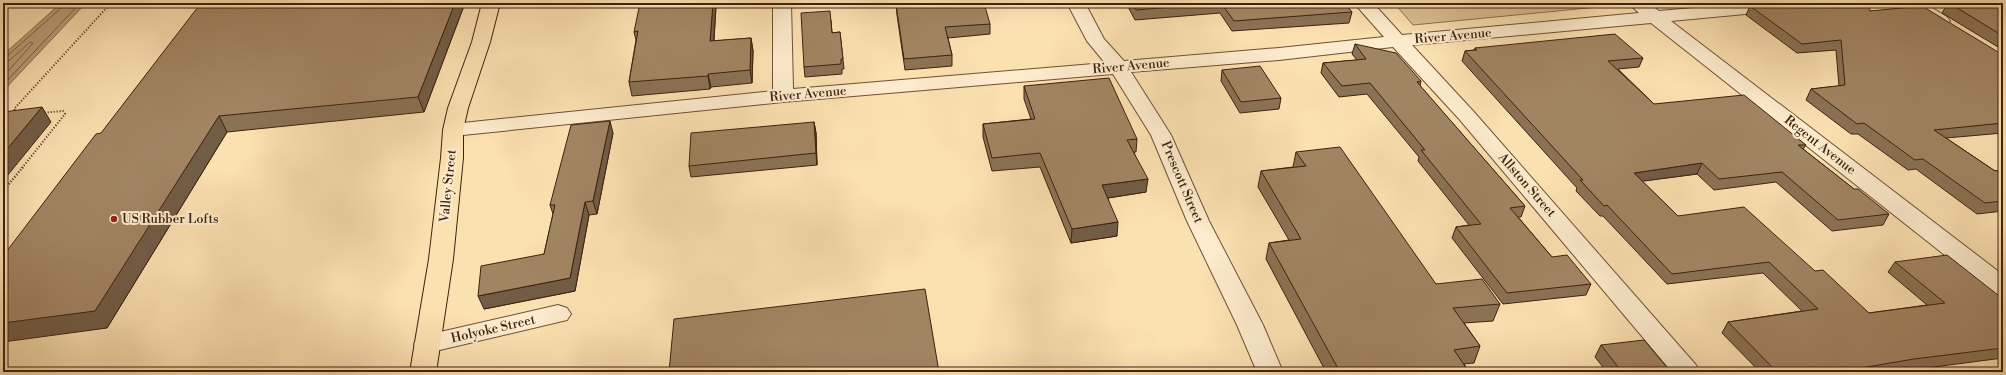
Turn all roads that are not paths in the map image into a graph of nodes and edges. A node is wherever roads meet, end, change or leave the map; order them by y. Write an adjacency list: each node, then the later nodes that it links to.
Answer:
1 (491, 3): 13 (main road, Valley Street)
2 (782, 3): 12 (street)
3 (1076, 3): 11 (street, Prescott Street)
4 (1363, 3): 10 (street, Allston Street)
5 (1637, 3): 8 (street, Regent Avenue)
6 (1808, 3): 8 (street, River Avenue)
7 (1912, 3): 9 (street)
8 (1656, 18): 10 (street, River Avenue); 14 (street, Regent Avenue)
9 (1957, 32)
10 (1396, 41): 11 (street, River Avenue); 19 (street, Allston Street)
11 (1118, 66): 12 (street, River Avenue); 18 (street, Prescott Street)
12 (783, 96): 13 (street, River Avenue)
13 (453, 130): 16 (main road, Valley Street)
14 (2003, 288)
15 (558, 314): 16 (street, Holyoke Street)
16 (427, 344): 17 (main road, Valley Street)
17 (423, 372)
18 (1270, 372)
19 (1687, 372)

